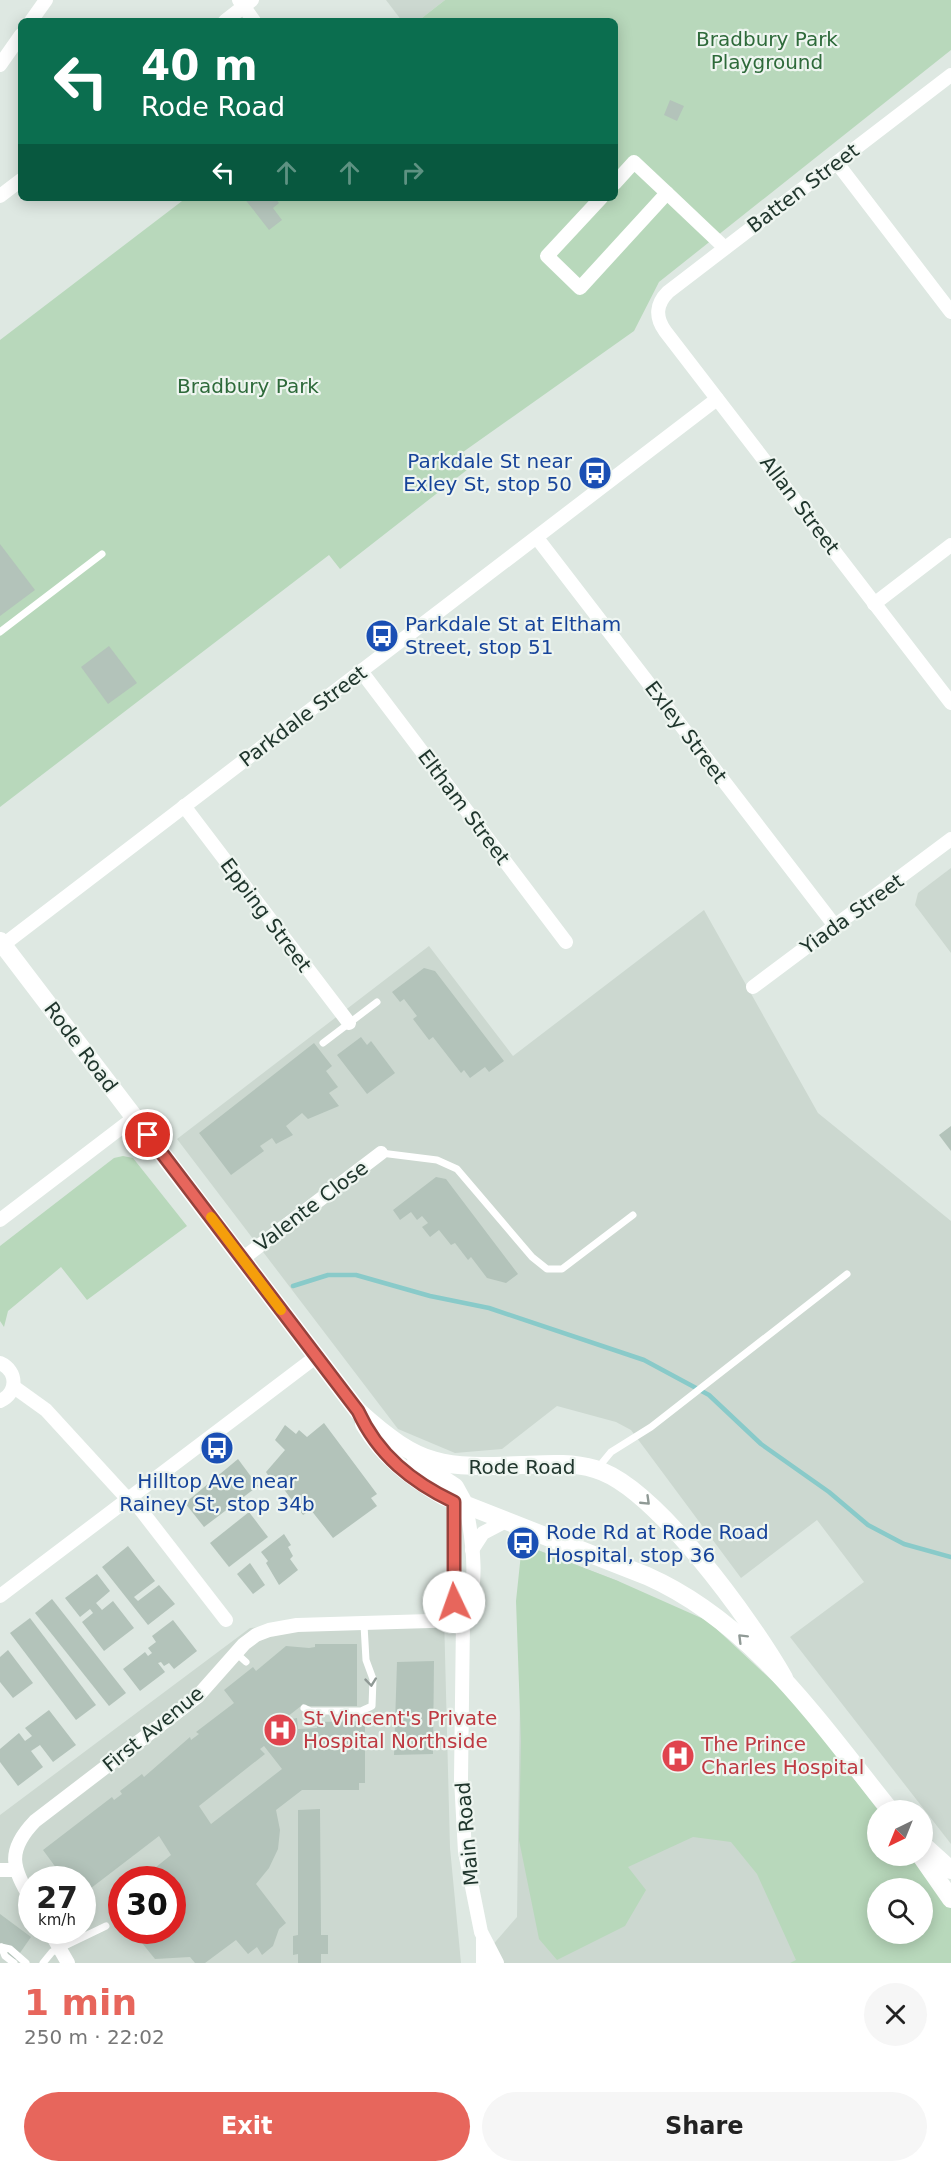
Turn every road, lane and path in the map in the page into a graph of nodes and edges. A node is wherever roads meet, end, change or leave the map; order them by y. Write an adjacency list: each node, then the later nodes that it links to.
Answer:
1 (46, 0): 3 (street)
2 (245, 2): 4 (street); 5 (street)
3 (33, 18)
4 (228, 18)
5 (253, 18)
6 (18, 39): 7 (street)
7 (0, 65)
8 (951, 75): 9 (street, Batten Street)
9 (837, 163): 15 (street, Batten Street); 17 (street)
10 (618, 180): 12 (street)
11 (18, 182): 13 (street)
12 (667, 194): 14 (street); 15 (street)
13 (0, 196)
14 (598, 201)
15 (725, 248): 16 (street, Batten Street)
16 (659, 305): 18 (street, Allan Street)
17 (951, 312)
18 (717, 399): 19 (street, Parkdale Street); 22 (street, Allan Street)
19 (537, 538): 24 (street, Parkdale Street); 28 (street, Exley Street)
20 (951, 545): 22 (street)
21 (102, 554): 23 (lane)
22 (874, 604): 25 (street, Allan Street)
23 (0, 633)
24 (361, 671): 26 (street, Parkdale Street); 29 (street, Eltham Street)
25 (951, 702)
26 (184, 806): 30 (street, Parkdale Street); 33 (street, Epping Street)
27 (951, 839): 28 (street, Yiada Street)
28 (835, 926): 31 (street, Yiada Street)
29 (566, 942)
30 (1, 943): 35 (main road, Rode Road)
31 (753, 987)
32 (377, 1002): 33 (lane)
33 (349, 1023): 34 (lane)
34 (323, 1043)
35 (135, 1117): 38 (street); 39 (main road, Rode Road)
36 (381, 1153): 37 (lane); 39 (street, Valente Close)
37 (633, 1215)
38 (0, 1220)
39 (242, 1258): 41 (main road, Rode Road)
40 (847, 1274): 48 (lane)
41 (316, 1356): 45 (main road, Rode Road); 49 (street)
42 (0, 1363): 43 (street)
43 (14, 1387): 44 (street); 49 (street)
44 (0, 1401)
45 (358, 1411): 46 (main road, Rode Road); 50 (main road, Rode Road)
46 (395, 1442): 47 (main road, Rode Road); 50 (main road)
47 (511, 1465): 48 (main road, Rode Road); 50 (main road)
48 (597, 1470): 57 (main road, Rode Road, one-way to 57)
49 (131, 1499): 53 (street); 54 (street)
50 (460, 1501): 51 (main road, Rode Road); 52 (street, Main Road); 55 (street, Main Road)
51 (504, 1522): 52 (street); 57 (main road, Rode Road, one-way to 51)
52 (472, 1550): 55 (street, Main Road)
53 (0, 1596)
54 (226, 1620)
55 (463, 1620): 56 (street, First Avenue); 68 (street, Main Road)
56 (364, 1624): 58 (lane, one-way to 58); 63 (street, First Avenue)
57 (784, 1678): 59 (main road, Rode Road)
58 (304, 1708)
59 (882, 1800)
60 (933, 1854): 64 (main road)
61 (928, 1866): 66 (main road)
62 (0, 1870): 63 (street)
63 (15, 1870): 65 (street)
64 (951, 1870)
65 (18, 1875)
66 (951, 1899)
67 (106, 1926): 70 (lane)
68 (483, 1939): 75 (street, Main Road); 76 (street, Main Road)
69 (57, 1944): 70 (street)
70 (59, 1948): 73 (lane); 74 (street)
71 (14, 1963): 72 (lane)
72 (26, 1963)
73 (43, 1963)
74 (68, 1963)
75 (483, 1963)
76 (497, 1963)

